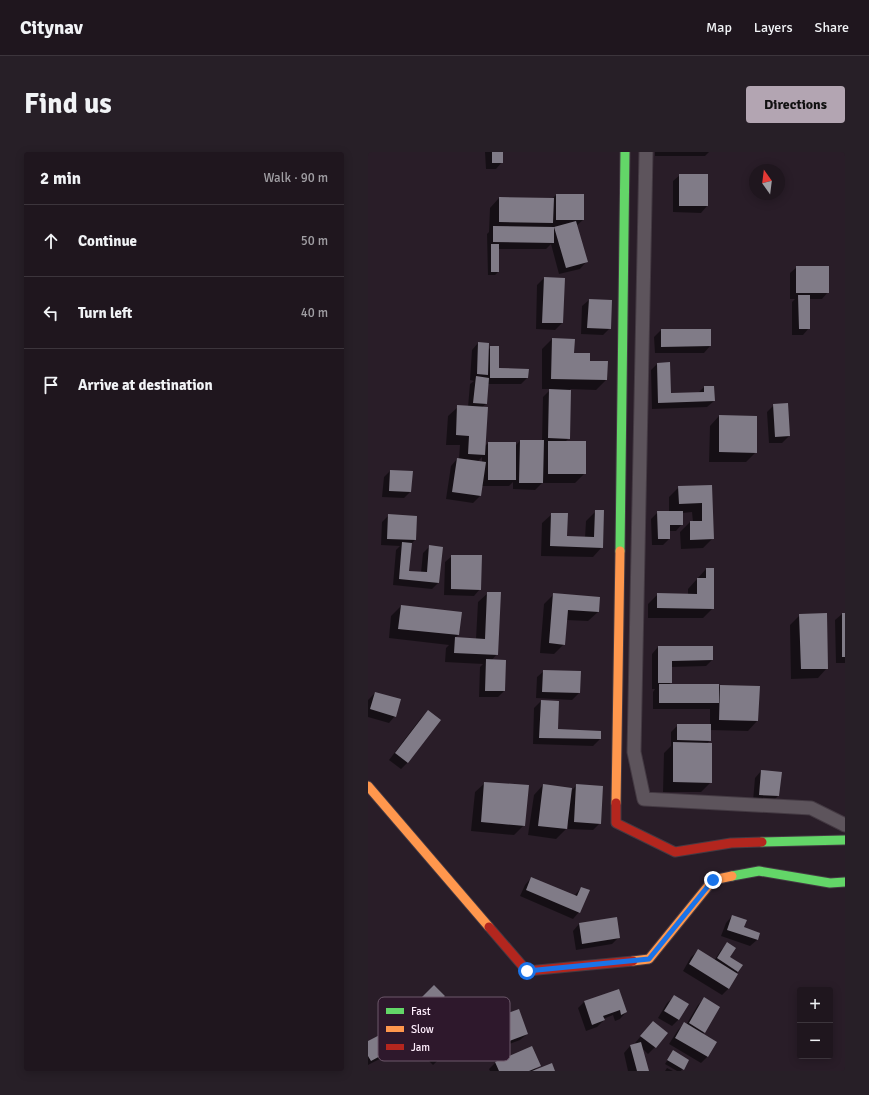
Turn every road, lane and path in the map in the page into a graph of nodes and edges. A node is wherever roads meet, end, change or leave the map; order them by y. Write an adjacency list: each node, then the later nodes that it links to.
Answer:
1 (625, 152): 5 (street)
2 (646, 152): 4 (street)
3 (368, 786): 6 (street)
4 (845, 825)
5 (845, 840)
6 (845, 882)

